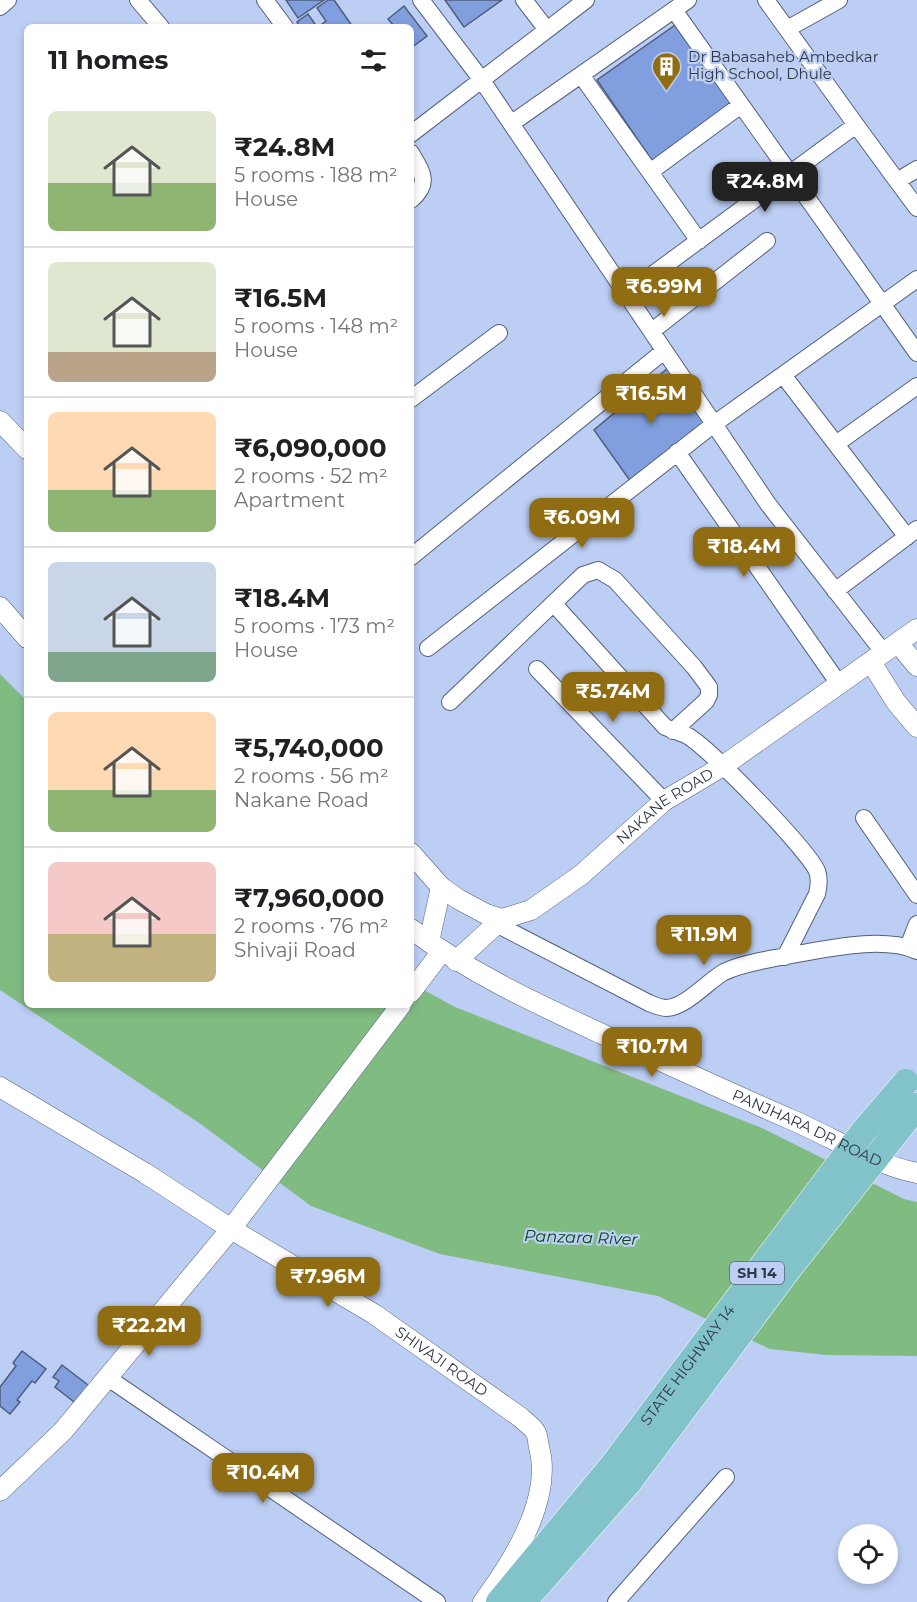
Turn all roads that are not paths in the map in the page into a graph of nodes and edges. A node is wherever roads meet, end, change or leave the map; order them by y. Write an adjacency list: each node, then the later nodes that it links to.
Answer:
1 (9, 0): 10 (street)
2 (138, 0): 12 (street)
3 (265, 0): 13 (street)
4 (422, 0): 17 (street)
5 (524, 0): 15 (street)
6 (586, 0): 15 (street)
7 (688, 0): 11 (street)
8 (766, 0): 14 (street)
9 (840, 0): 14 (street)
10 (0, 7)
11 (674, 10): 16 (street); 18 (street)
12 (158, 24)
13 (283, 24)
14 (788, 29): 20 (street)
15 (547, 30): 17 (street)
16 (581, 75): 19 (street); 24 (street)
17 (482, 79): 19 (street); 21 (street)
18 (741, 105): 24 (street); 25 (street)
19 (512, 123): 32 (street)
20 (856, 125): 25 (street); 26 (street)
21 (414, 132)
22 (414, 158): 27 (street)
23 (917, 169): 26 (street)
24 (650, 172): 29 (street)
25 (790, 174): 29 (street); 33 (street)
26 (897, 181): 28 (street)
27 (414, 197)
28 (917, 208)
29 (699, 240): 32 (street)
30 (766, 241): 34 (street)
31 (917, 279): 33 (street)
32 (626, 294): 34 (street)
33 (882, 304): 37 (street); 38 (street)
34 (652, 331): 36 (street)
35 (499, 333): 40 (street)
36 (664, 351): 42 (street); 47 (street)
37 (917, 353)
38 (783, 375): 42 (street); 43 (street)
39 (917, 386): 43 (street)
40 (414, 397)
41 (0, 421): 44 (street)
42 (714, 424): 45 (street); 48 (street)
43 (836, 444): 46 (street)
44 (24, 446)
45 (677, 452): 53 (street); 57 (street)
46 (912, 533): 48 (street)
47 (414, 555)
48 (836, 591): 54 (street)
49 (554, 603): 58 (street); 60 (street); 60 (street)
50 (0, 608): 52 (street)
51 (917, 630): 54 (street, NAKANE ROAD)
52 (24, 635)
53 (428, 648)
54 (884, 653): 55 (street); 57 (street, NAKANE ROAD); 59 (street)
55 (917, 666)
56 (537, 669): 62 (street)
57 (839, 684): 61 (street, NAKANE ROAD)
58 (450, 702)
59 (917, 727)
60 (673, 731): 61 (street)
61 (723, 766): 62 (street, NAKANE ROAD); 72 (street)
62 (664, 801): 67 (street, NAKANE ROAD)
63 (864, 818): 66 (street)
64 (414, 856): 65 (street)
65 (441, 887): 67 (street); 71 (street)
66 (917, 896)
67 (499, 921): 71 (street); 72 (street)
68 (917, 924): 70 (street)
69 (414, 931): 71 (street, PANJHARA DR ROAD)
70 (913, 949): 72 (street)
71 (442, 951): 73 (street); 78 (street, PANJHARA DR ROAD)
72 (785, 957)
73 (414, 988)
74 (399, 1008): 79 (street)
75 (911, 1075): 81 (main road, STATE HIGHWAY 14 / SH 14, bridge)
76 (0, 1087): 79 (street, SHIVAJI ROAD)
77 (917, 1106): 81 (main road, STATE HIGHWAY 14 / SH 14, bridge)
78 (917, 1173)
79 (231, 1229): 80 (street); 85 (street, SHIVAJI ROAD)
80 (108, 1378): 83 (street); 84 (street)
81 (621, 1474): 86 (main road, STATE HIGHWAY 14 / SH 14); 87 (main road, STATE HIGHWAY 14 / SH 14)
82 (726, 1477): 88 (street)
83 (0, 1491)
84 (437, 1602)
85 (483, 1602)
86 (499, 1602)
87 (523, 1602)
88 (615, 1602)

